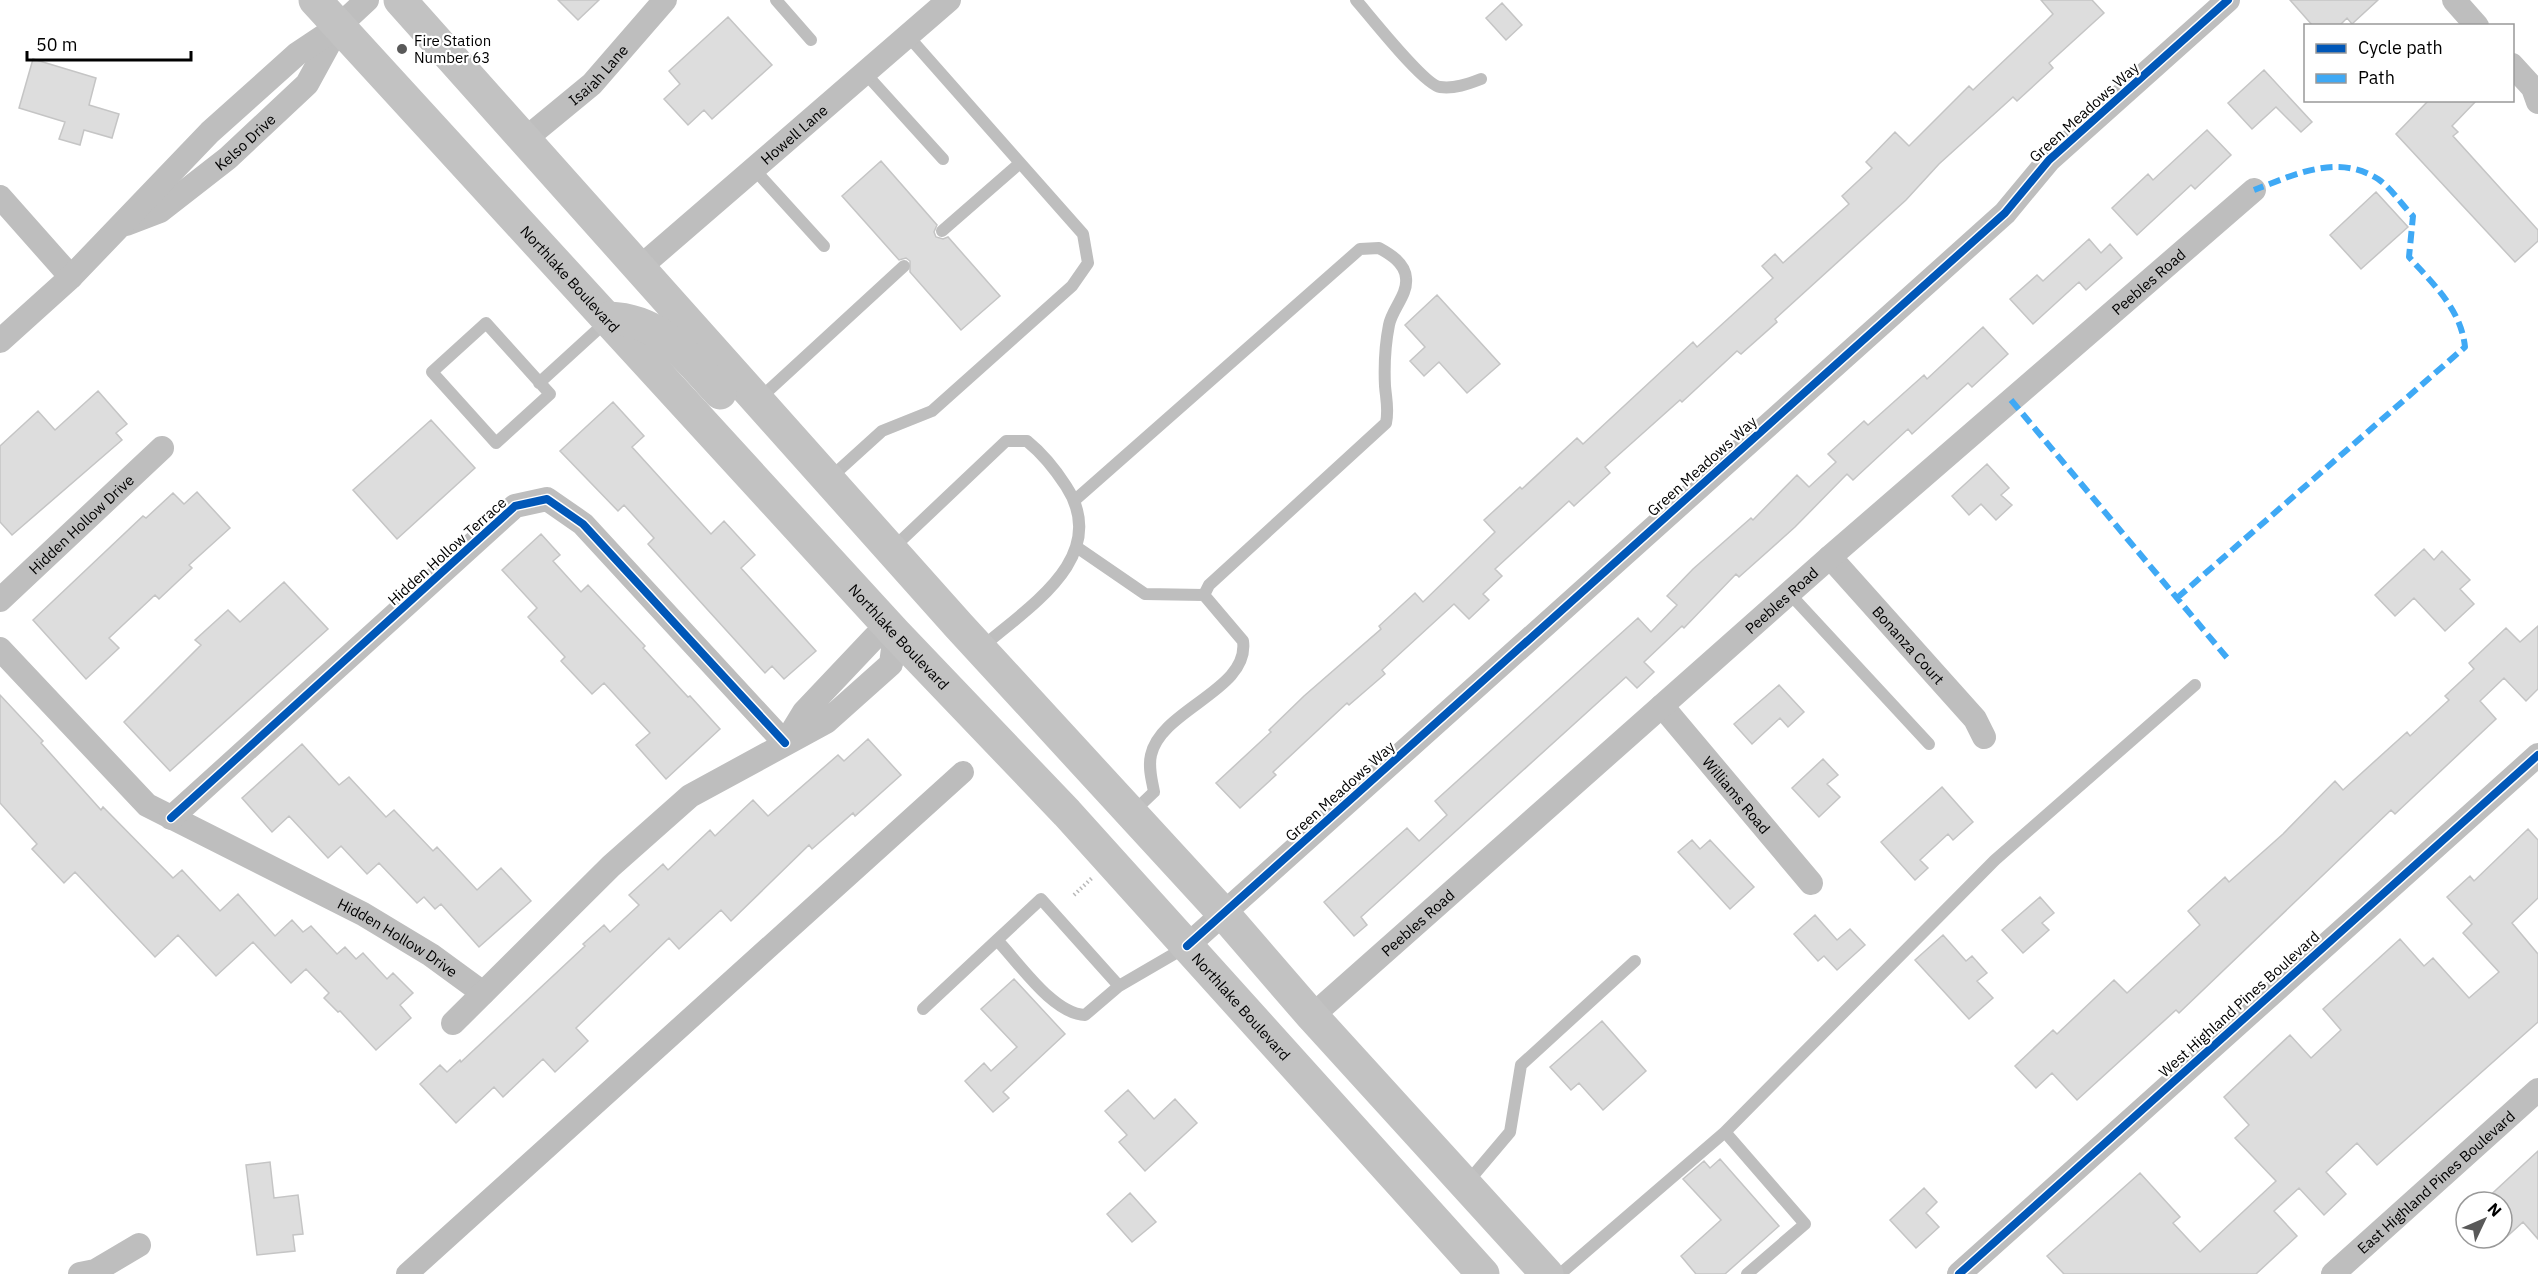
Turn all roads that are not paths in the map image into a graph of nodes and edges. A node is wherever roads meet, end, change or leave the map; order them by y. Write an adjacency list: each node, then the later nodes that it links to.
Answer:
1 (315, 0): 11 (main road, Northlake Boulevard)
2 (367, 0): 11 (street, Kelso Drive)
3 (400, 0): 18 (main road)
4 (664, 0): 18 (street, Isaiah Lane)
5 (776, 0): 13 (lane)
6 (950, 0): 12 (street, Howell Lane)
7 (1356, 0): 16 (lane)
8 (2228, 0): 54 (street, Green Meadows Way)
9 (2454, 0): 10 (street)
10 (2475, 24)
11 (339, 26): 28 (street, Kelso Drive); 29 (main road, Northlake Boulevard)
12 (908, 36): 15 (street, Howell Lane); 20 (lane)
13 (811, 40)
14 (2514, 67): 17 (street)
15 (865, 73): 19 (lane); 21 (street, Howell Lane)
16 (1481, 79)
17 (2538, 102)
18 (524, 140): 27 (main road)
19 (943, 159)
20 (1020, 163): 24 (lane); 34 (lane)
21 (754, 169): 25 (lane); 27 (street, Howell Lane)
22 (2254, 190): 38 (street, Peebles Road)
23 (0, 197): 28 (street)
24 (942, 231)
25 (824, 246)
26 (904, 266): 32 (lane)
27 (638, 269): 32 (main road)
28 (71, 277): 30 (street, Kelso Drive)
29 (609, 318): 31 (lane); 34 (main road); 42 (main road, Northlake Boulevard)
30 (0, 341)
31 (539, 383): 31 (lane)
32 (757, 401): 34 (main road)
33 (162, 448): 41 (street, Hidden Hollow Drive)
34 (825, 477): 37 (main road)
35 (1075, 500): 36 (lane); 37 (lane); 40 (lane)
36 (1078, 548): 40 (lane); 43 (lane)
37 (891, 550): 43 (main road)
38 (1830, 556): 39 (street, Peebles Road); 47 (street, Bonanza Court)
39 (1789, 593): 46 (street, Peebles Road); 49 (lane)
40 (1204, 595): 51 (lane)
41 (0, 600)
42 (896, 633): 43 (main road); 48 (street); 56 (main road, Northlake Boulevard)
43 (969, 637): 51 (main road)
44 (0, 649): 52 (street, Hidden Hollow Drive)
45 (2195, 685): 64 (lane)
46 (1662, 706): 53 (street, Williams Road); 61 (street, Peebles Road)
47 (1984, 737)
48 (785, 743): 52 (street, Hidden Hollow Terrace); 59 (street)
49 (1929, 744)
50 (2538, 754): 72 (street, West Highland Pines Boulevard)
51 (1131, 813): 54 (main road)
52 (171, 818): 59 (street, Hidden Hollow Drive)
53 (1811, 883)
54 (1223, 913): 56 (street, Green Meadows Way); 61 (main road)
55 (997, 940): 58 (lane); 58 (lane); 60 (lane)
56 (1186, 946): 58 (lane); 67 (main road, Northlake Boulevard)
57 (1635, 961): 65 (lane)
58 (1119, 986)
59 (483, 993): 62 (street)
60 (923, 1009)
61 (1312, 1016): 65 (main road)
62 (453, 1023)
63 (2538, 1090): 73 (street, East Highland Pines Boulevard)
64 (1725, 1132): 70 (lane); 71 (lane)
65 (1466, 1184): 69 (main road)
66 (139, 1245): 68 (street)
67 (1474, 1271)
68 (80, 1274)
69 (1547, 1274)
70 (1560, 1274)
71 (1747, 1274)
72 (1959, 1274)
73 (2333, 1274)

